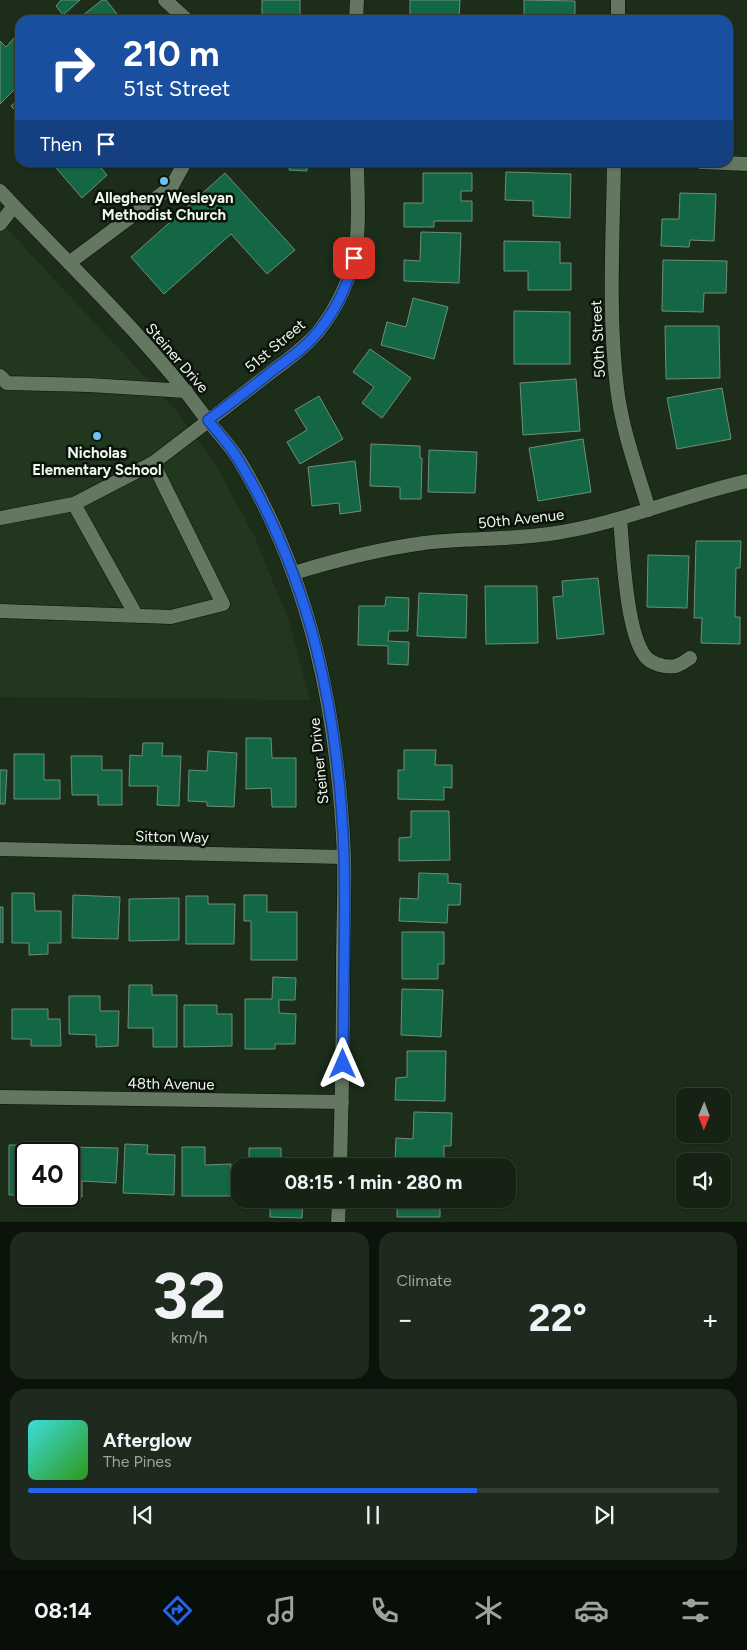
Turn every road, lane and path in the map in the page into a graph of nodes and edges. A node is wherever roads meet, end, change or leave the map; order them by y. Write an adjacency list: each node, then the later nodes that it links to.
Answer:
1 (165, 0): 4 (street)
2 (357, 0): 5 (street)
3 (618, 0): 6 (street)
4 (182, 15)
5 (356, 15)
6 (618, 15)
7 (733, 163): 8 (street)
8 (747, 164)
9 (182, 167): 15 (street)
10 (357, 167): 18 (street, 51st Street)
11 (614, 167): 22 (street, 50th Street)
12 (0, 191): 13 (street, Steiner Drive)
13 (14, 206): 14 (street); 15 (street, Steiner Drive)
14 (0, 224)
15 (69, 263): 17 (street, Steiner Drive)
16 (0, 376): 17 (street)
17 (186, 391): 18 (street, Steiner Drive)
18 (208, 420): 19 (street, 51st Street); 25 (street, Steiner Drive)
19 (153, 463): 21 (street, 51st Street); 27 (street)
20 (747, 481): 22 (street, 50th Avenue)
21 (74, 504): 23 (street, 51st Street); 27 (street)
22 (649, 510): 24 (street, 50th Avenue)
23 (0, 518)
24 (620, 519): 25 (street, 50th Avenue); 28 (street)
25 (294, 573): 30 (street, Steiner Drive)
26 (0, 611): 27 (street)
27 (136, 615)
28 (690, 658)
29 (0, 849): 30 (street, Sitton Way)
30 (344, 857): 32 (street, Steiner Drive)
31 (0, 1098): 32 (street, 48th Avenue)
32 (342, 1102): 33 (street, Steiner Drive)
33 (340, 1158)
34 (339, 1208): 35 (street)
35 (338, 1222)

